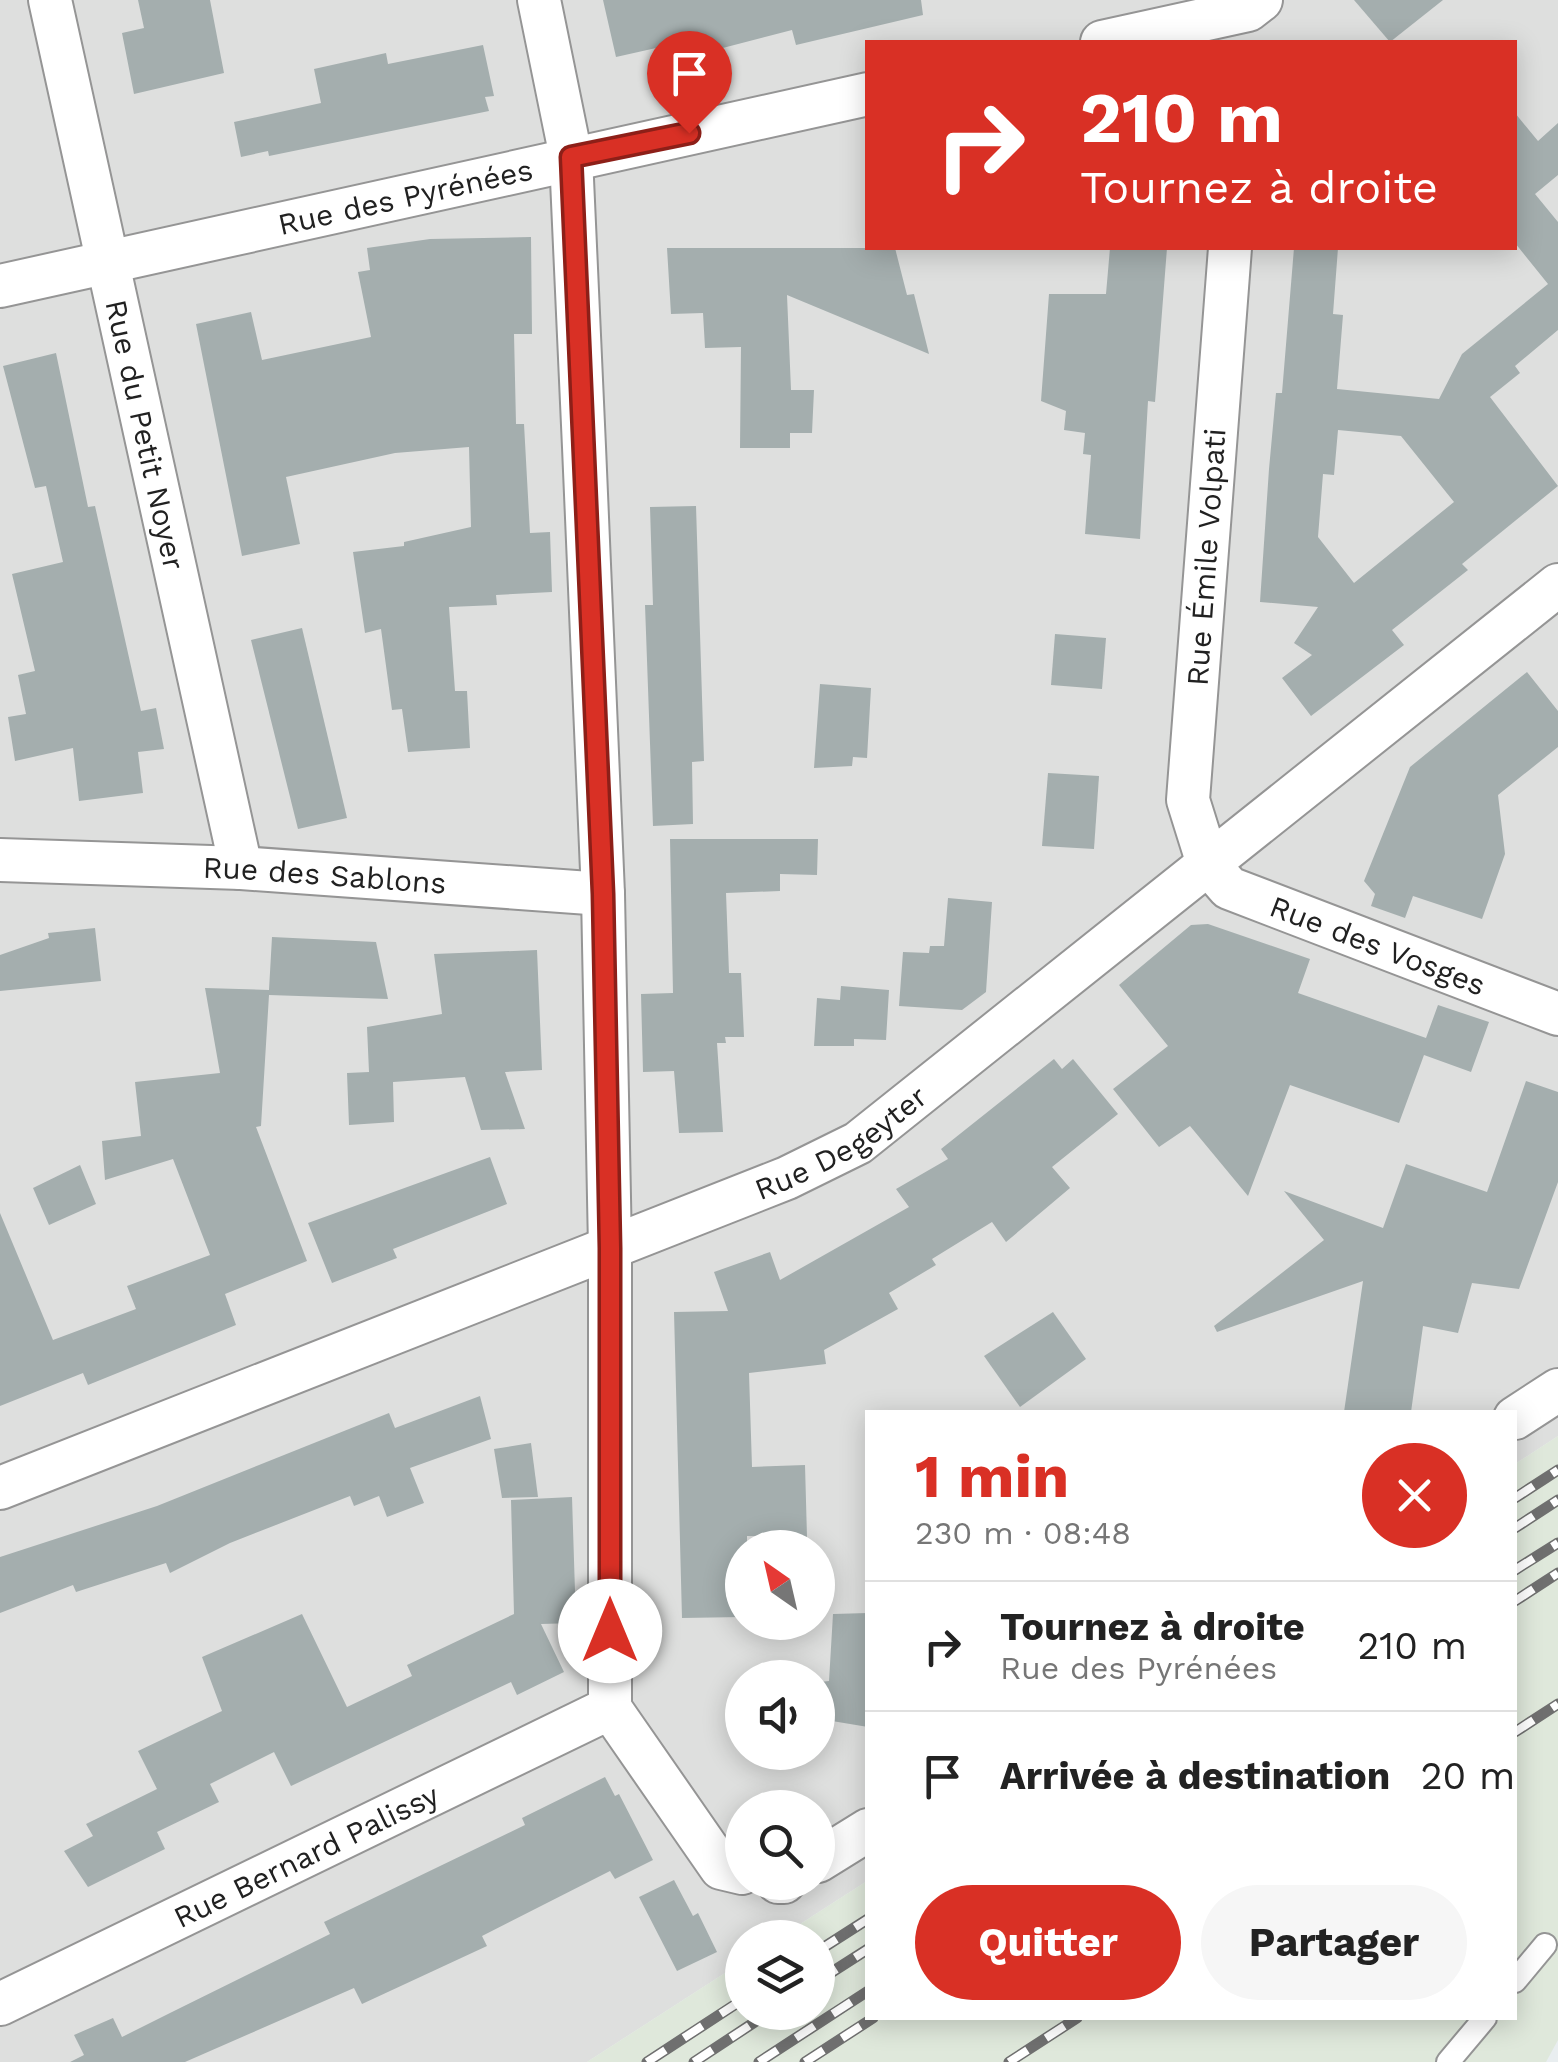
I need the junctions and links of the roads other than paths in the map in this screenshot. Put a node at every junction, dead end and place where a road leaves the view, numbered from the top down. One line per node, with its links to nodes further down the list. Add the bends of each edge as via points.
1 (50, 0): 8 (street, Rue du Petit Noyer)
2 (540, 0): 6 (street)
3 (1250, 13): 4 (street)
4 (1112, 40)
5 (865, 95): 6 (street, Rue des Pyrénées)
6 (571, 157): 8 (street, Rue des Pyrénées); 14 (street)
7 (1230, 250): 12 (street, Rue Émile Volpati, via 1188,800)
8 (110, 263): 9 (street, Rue des Pyrénées); 13 (street, Rue du Petit Noyer)
9 (0, 286)
10 (1558, 585): 12 (street, Rue Degeyter)
11 (0, 860): 13 (street, Rue des Sablons)
12 (1208, 864): 15 (street, Rue des Vosges, via 1229,888); 16 (street, Rue Degeyter, via 858,1143)
13 (241, 868): 14 (street, Rue des Sablons)
14 (603, 894): 16 (street)
15 (1558, 1014)
16 (610, 1248): 19 (street, Rue Degeyter); 20 (street)
17 (1558, 1390): 18 (street)
18 (1517, 1417)
19 (0, 1488)
20 (610, 1708): 23 (street); 26 (street, Rue Bernard Palissy)
21 (865, 1832): 22 (street)
22 (835, 1851)
23 (725, 1869)
24 (1545, 1945): 25 (lane)
25 (1517, 1979)
26 (0, 2004)
27 (1483, 2020): 28 (lane)
28 (1448, 2062)

